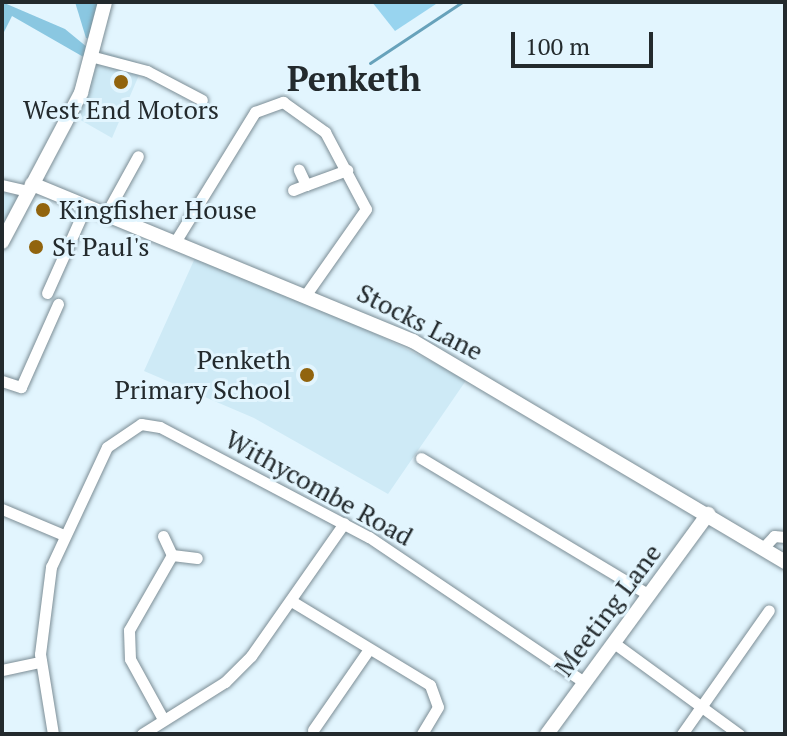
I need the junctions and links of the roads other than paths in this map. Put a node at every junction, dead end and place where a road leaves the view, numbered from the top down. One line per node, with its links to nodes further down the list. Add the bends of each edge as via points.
1 (105, 2): 2 (street)
2 (94, 57): 3 (street, via 147,71); 9 (street)
3 (202, 100)
4 (139, 157): 12 (street)
5 (299, 170): 8 (street)
6 (347, 170): 8 (street); 14 (street, via 320,125 283,102 266,103); 16 (street, via 366,215)
7 (2, 185): 9 (street)
8 (306, 185): 10 (street)
9 (30, 188): 11 (street, Stocks Lane); 13 (street)
10 (293, 190)
11 (86, 206): 12 (street, Stocks Lane); 15 (street)
12 (106, 214): 14 (street, Stocks Lane)
13 (2, 242)
14 (175, 242): 16 (street, Stocks Lane)
15 (47, 293)
16 (307, 293): 21 (street, Stocks Lane, via 438,354)
17 (58, 304): 18 (street, via 21,387)
18 (2, 381)
19 (421, 458): 30 (street)
20 (2, 509): 23 (street)
21 (708, 514): 26 (street, Stocks Lane); 30 (street, Meeting Lane)
22 (344, 523): 23 (street, Withycombe Road, via 160,427 141,424 107,447); 31 (street); 37 (street, Withycombe Road)
23 (64, 535): 35 (street, via 42,602)
24 (163, 536): 27 (street)
25 (785, 537): 26 (street, via 774,536)
26 (763, 548): 29 (street, Stocks Lane)
27 (172, 555): 28 (street); 39 (street, via 129,630 130,659)
28 (197, 558)
29 (785, 562)
30 (649, 595): 33 (street, Meeting Lane)
31 (293, 602): 34 (street); 39 (street, via 225,682)
32 (769, 610): 38 (street)
33 (614, 643): 37 (street, Meeting Lane); 38 (street)
34 (369, 649): 40 (street); 43 (street, via 438,695)
35 (41, 662): 36 (street); 41 (street)
36 (2, 670)
37 (584, 682): 44 (street, Meeting Lane)
38 (701, 705): 45 (street); 46 (street)
39 (163, 719): 42 (street)
40 (313, 730)
41 (53, 734)
42 (142, 734)
43 (422, 734)
44 (547, 734)
45 (682, 734)
46 (739, 734)

